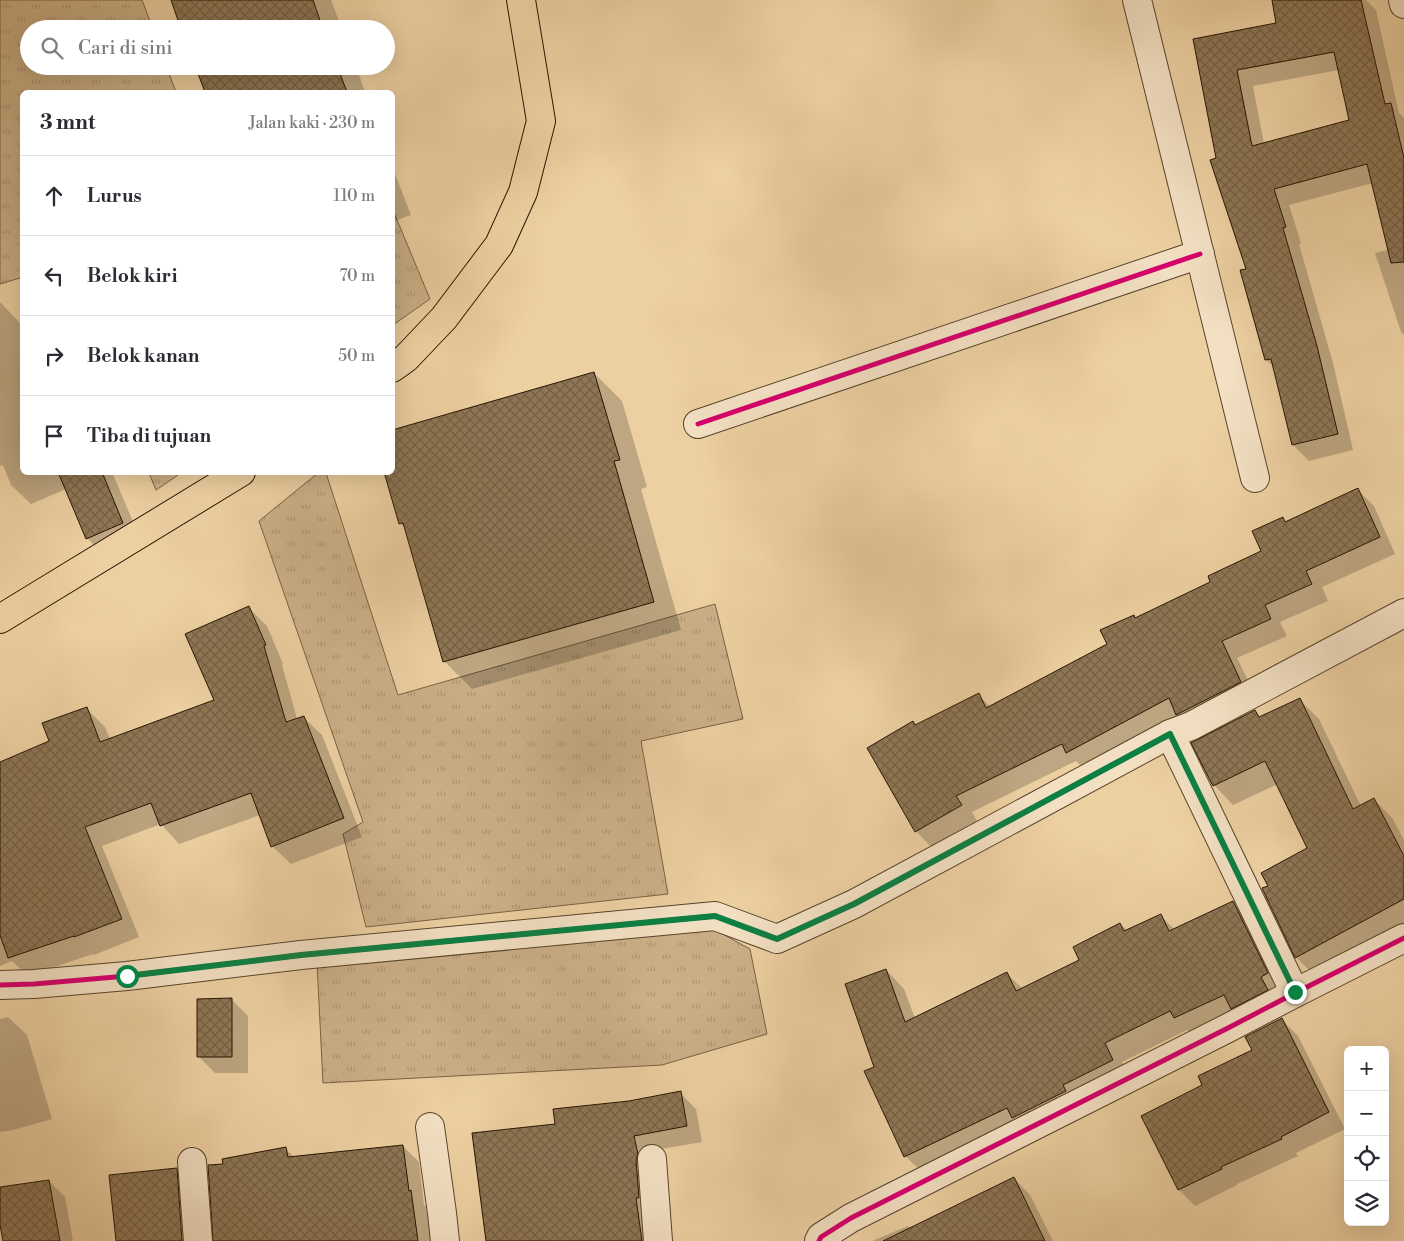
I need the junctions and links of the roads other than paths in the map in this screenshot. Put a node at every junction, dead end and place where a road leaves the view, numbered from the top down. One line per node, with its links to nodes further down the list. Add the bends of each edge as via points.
1 (521, 0): 6 (main road, via 541,121 523,192 494,252 444,318)
2 (1138, 0): 5 (street)
3 (1403, 0): 4 (street)
4 (1404, 4)
5 (1200, 254): 7 (street); 9 (street)
6 (395, 366)
7 (698, 424)
8 (236, 475): 11 (main road)
9 (1255, 478)
10 (1404, 613): 12 (street, via 1191,726)
11 (0, 619)
12 (1170, 734): 14 (street, via 854,904 777,939 715,916 301,955 127,976); 15 (street)
13 (1404, 938): 15 (street)
14 (0, 985)
15 (1295, 992): 22 (street, via 851,1218)
16 (430, 1127): 20 (street)
17 (652, 1159): 21 (street)
18 (192, 1162): 19 (street)
19 (198, 1241)
20 (445, 1241)
21 (658, 1241)
22 (819, 1241)

